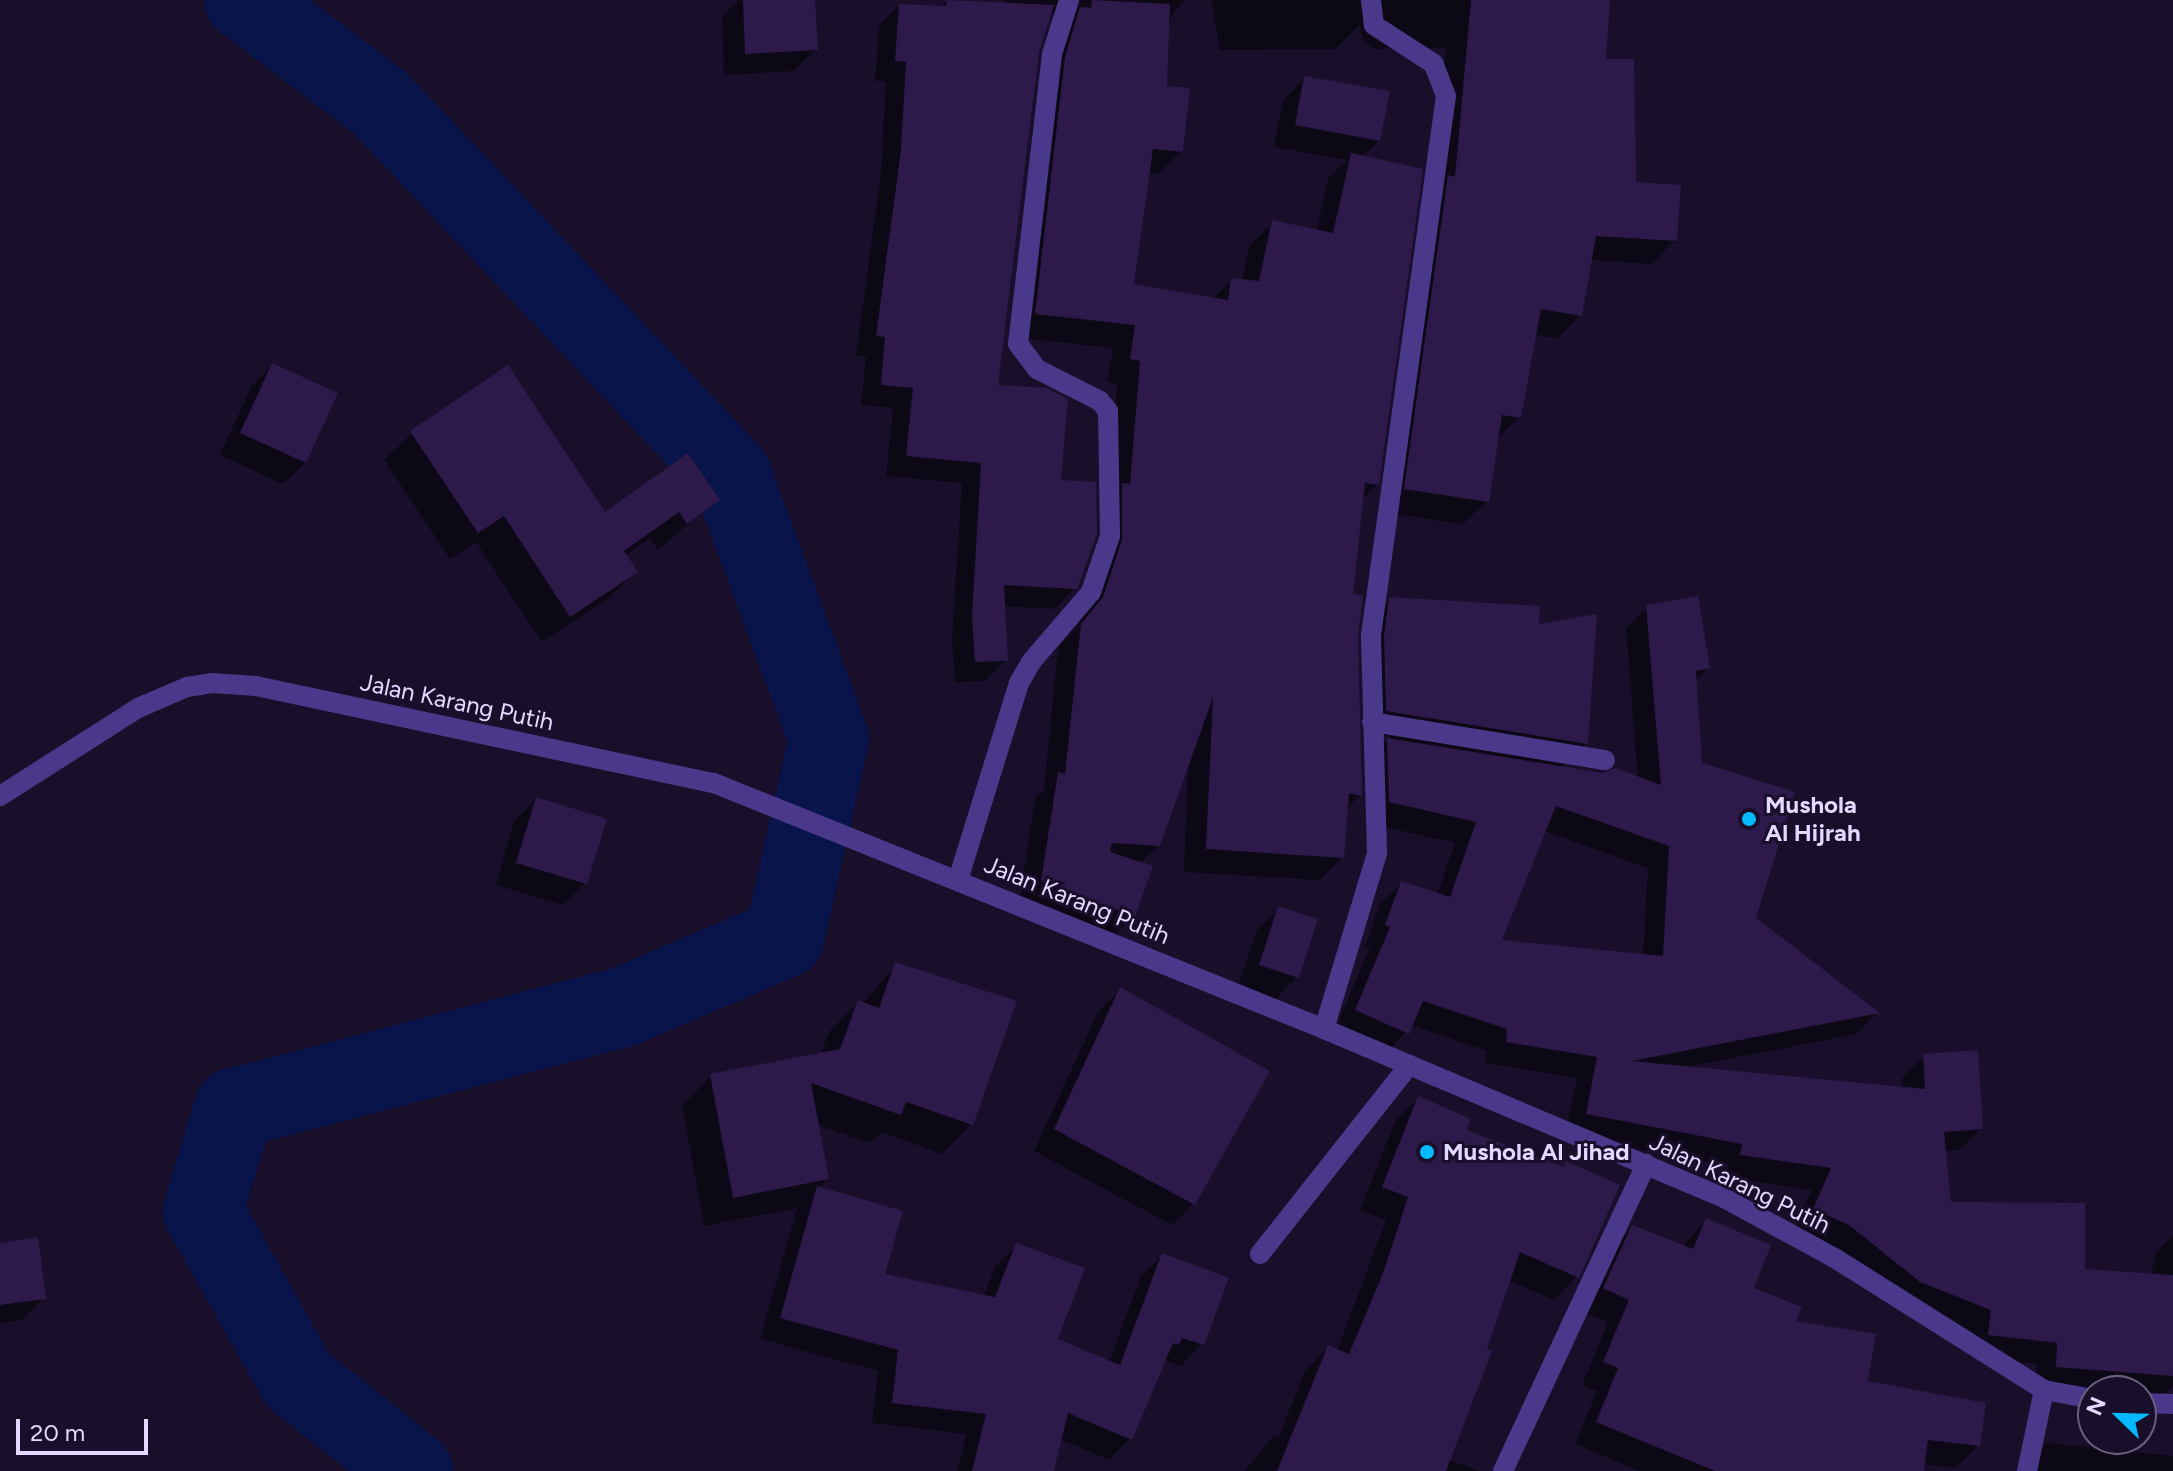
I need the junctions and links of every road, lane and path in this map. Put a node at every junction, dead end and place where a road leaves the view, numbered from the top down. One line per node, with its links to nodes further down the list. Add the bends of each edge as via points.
1 (1069, 0): 6 (street, via 1052,54 1018,344 1037,369 1100,401 1108,411 1110,536 1091,592 1019,683)
2 (1371, 0): 3 (street, via 1374,25 1434,64 1446,96 1371,635)
3 (1372, 722): 4 (street); 7 (street, via 1377,853)
4 (1605, 760)
5 (0, 796): 6 (street, Jalan Karang Putih, via 138,708 187,687 256,686 714,783)
6 (958, 880): 7 (street, Jalan Karang Putih)
7 (1324, 1029): 8 (street, Jalan Karang Putih)
8 (1409, 1065): 9 (street, Jalan Karang Putih); 10 (street)
9 (1646, 1164): 11 (street, Jalan Karang Putih, via 1726,1199 1833,1257); 13 (street)
10 (1260, 1254)
11 (2044, 1390): 12 (street, Jalan Karang Putih); 14 (street)
12 (2077, 1396)
13 (1503, 1471)
14 (2027, 1471)

